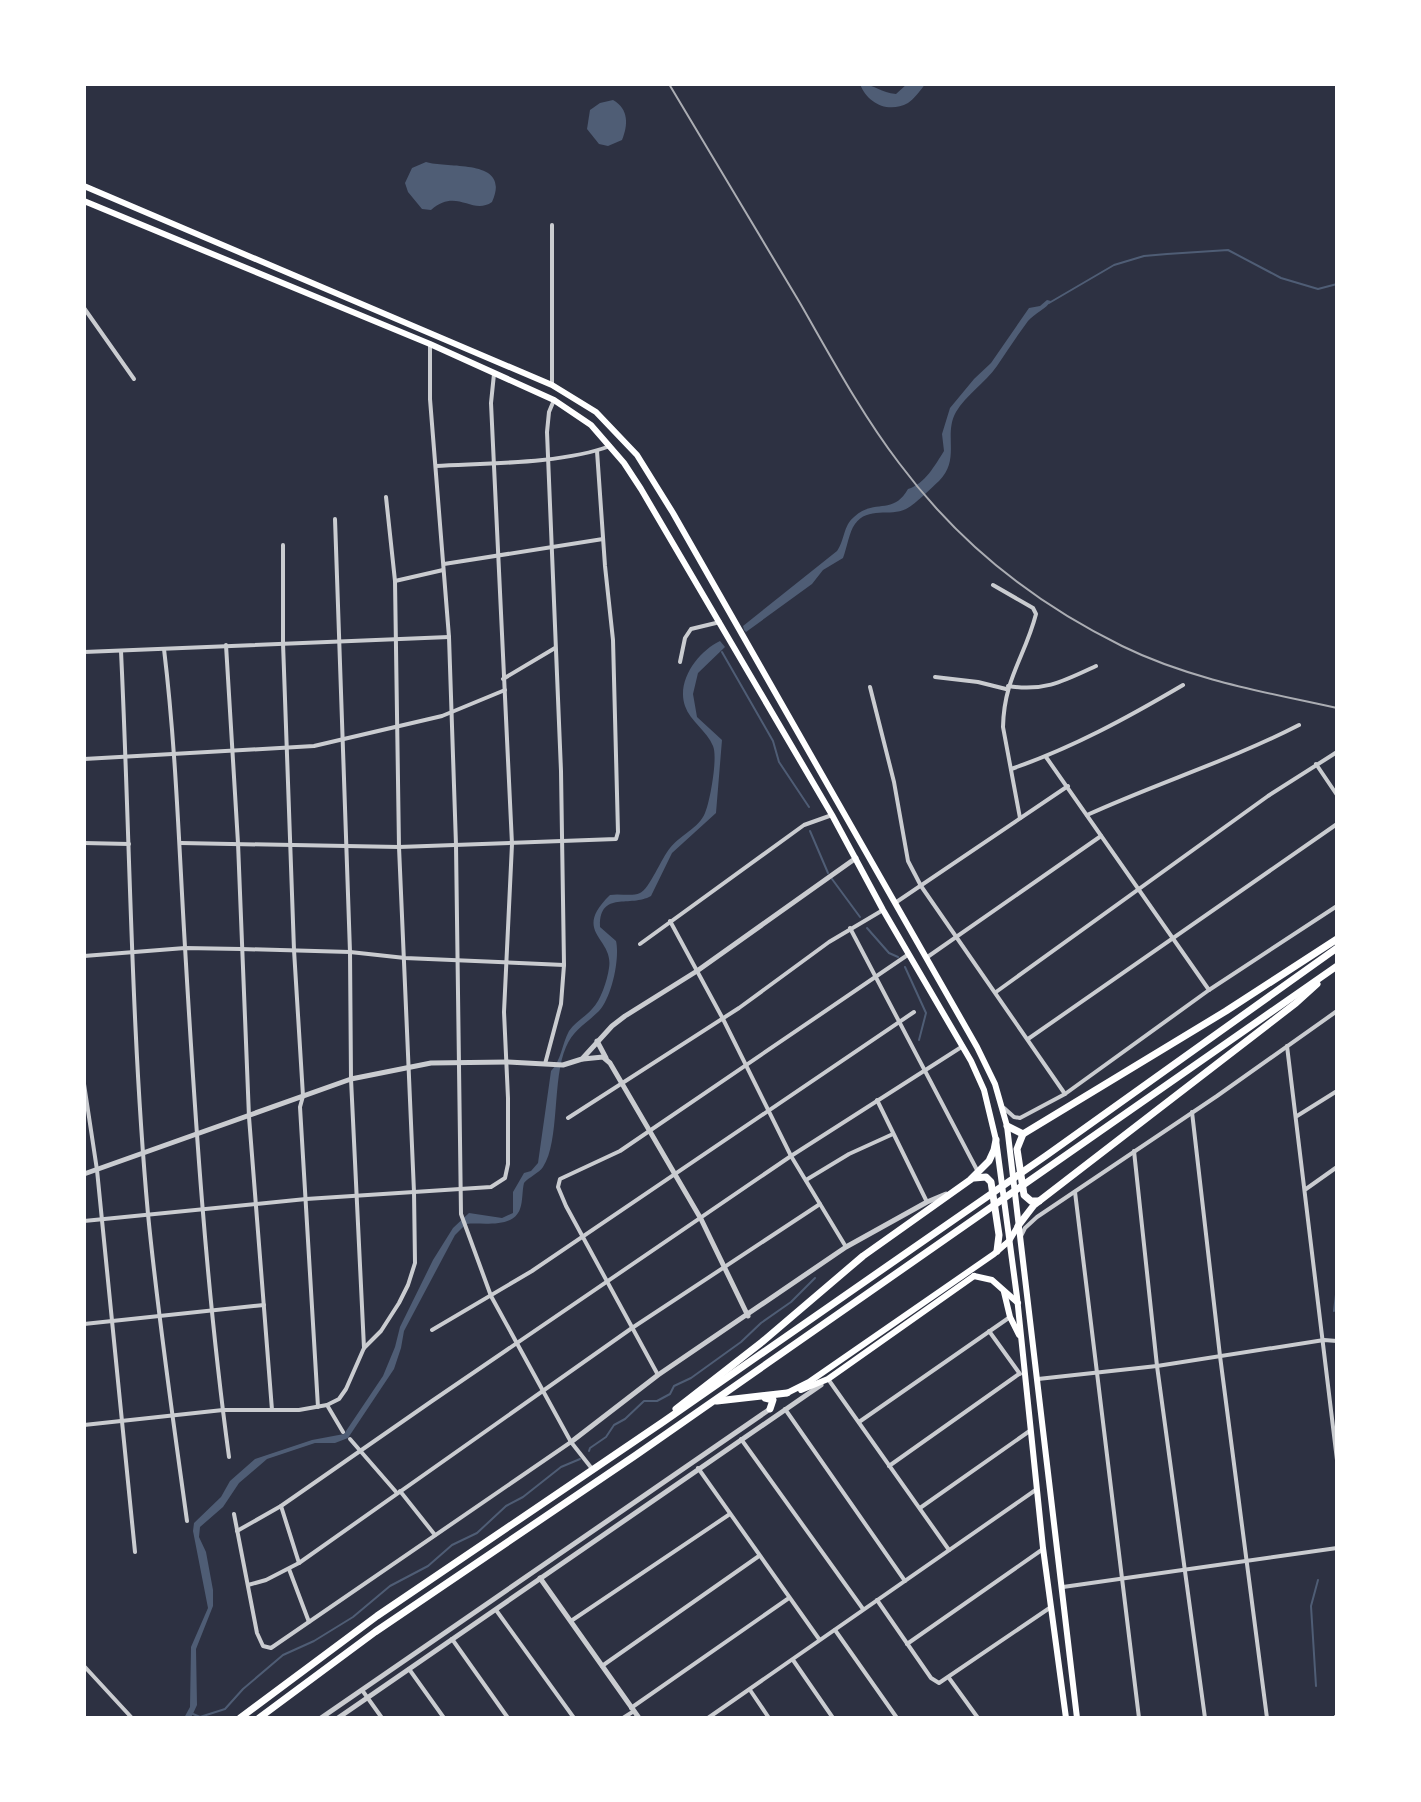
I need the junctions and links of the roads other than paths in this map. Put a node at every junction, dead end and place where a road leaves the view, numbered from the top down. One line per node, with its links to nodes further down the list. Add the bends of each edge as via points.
1 (84, 186): 4 (main road)
2 (84, 201): 7 (main road)
3 (552, 225): 12 (street)
4 (355, 300): 6 (main road); 7 (main road)
5 (84, 308): 11 (street)
6 (373, 309): 8 (main road); 12 (main road)
7 (350, 313): 8 (main road)
8 (368, 320): 9 (main road)
9 (430, 344): 10 (main road); 18 (street)
10 (494, 372): 13 (main road); 17 (street)
11 (134, 379)
12 (552, 385): 60 (main road, via 596,412 637,455)
13 (554, 400): 14 (main road, via 591,425); 16 (street, via 547,420)
14 (610, 446): 15 (street); 28 (main road)
15 (597, 451): 16 (street); 21 (street)
16 (547, 458): 17 (street); 23 (street)
17 (494, 462): 18 (street); 24 (street)
18 (436, 466): 25 (street)
19 (386, 497): 26 (street)
20 (335, 519): 31 (street)
21 (603, 539): 23 (street); 70 (street, via 613,640 618,832 610,840)
22 (283, 545): 32 (street)
23 (552, 548): 24 (street); 34 (street)
24 (500, 555): 25 (street); 41 (street)
25 (444, 567): 26 (street); 29 (street)
26 (395, 581): 30 (street)
27 (993, 585): 44 (street, via 1036,611)
28 (720, 622): 38 (street, via 691,629); 62 (main road)
29 (449, 637): 30 (street); 46 (street)
30 (396, 638): 31 (street); 48 (street)
31 (340, 642): 32 (street); 49 (street)
32 (283, 643): 33 (street); 50 (street)
33 (226, 645): 35 (street); 51 (street)
34 (555, 648): 41 (street); 70 (street)
35 (164, 649): 36 (street); 53 (street)
36 (121, 651): 37 (street); 54 (street)
37 (84, 652)
38 (680, 662)
39 (1096, 666): 44 (street, via 1039,689)
40 (935, 677): 44 (street)
41 (503, 679): 45 (street)
42 (1183, 685): 55 (street, via 1124,721)
43 (870, 687): 81 (street, via 908,861)
44 (1007, 687): 58 (street, via 1003,727)
45 (505, 690): 46 (street); 75 (street)
46 (451, 712): 48 (street); 78 (street)
47 (1299, 725): 64 (street)
48 (397, 727): 49 (street); 79 (street)
49 (341, 741): 50 (street); 77 (street)
50 (287, 746): 51 (street); 76 (street)
51 (232, 750): 53 (street); 73 (street)
52 (1337, 752): 57 (street)
53 (174, 753): 54 (street); 72 (street)
54 (126, 755): 56 (street); 74 (street)
55 (1046, 757): 58 (street); 59 (street)
56 (84, 759)
57 (1316, 764): 61 (street); 82 (street)
58 (1011, 769): 65 (street)
59 (1068, 786): 64 (street); 65 (street)
60 (834, 793): 62 (main road); 66 (main road)
61 (1337, 795)
62 (823, 799): 63 (main road)
63 (832, 815): 68 (main road); 86 (street, via 804,825)
64 (1087, 815): 69 (street)
65 (1020, 818): 81 (street)
66 (851, 823): 68 (main road); 83 (main road)
67 (1337, 824): 89 (street)
68 (840, 829): 80 (main road)
69 (1101, 836): 82 (street); 88 (street)
70 (562, 841): 75 (street); 104 (street)
71 (84, 843): 74 (street)
72 (181, 843): 73 (street); 92 (street)
73 (238, 843): 76 (street); 94 (street)
74 (129, 844): 96 (street)
75 (512, 844): 78 (street); 103 (street)
76 (291, 845): 77 (street); 95 (street)
77 (345, 845): 79 (street); 97 (street)
78 (456, 845): 79 (street); 102 (street)
79 (399, 847): 100 (street)
80 (856, 858): 85 (main road); 106 (street)
81 (921, 886): 83 (street); 88 (street)
82 (1138, 889): 89 (street); 109 (street)
83 (895, 903): 101 (main road)
84 (1337, 906): 108 (street)
85 (883, 910): 87 (street); 98 (main road)
86 (670, 921): 91 (street); 106 (street)
87 (850, 928): 107 (street); 112 (street)
88 (957, 937): 101 (street); 109 (street)
89 (1173, 939): 108 (street); 114 (street)
90 (1337, 939): 143 (highway)
91 (640, 944)
92 (185, 948): 94 (street); 96 (street); 144 (street)
93 (1337, 948): 221 (highway)
94 (241, 949): 95 (street); 138 (street)
95 (294, 950): 97 (street); 131 (street)
96 (131, 951): 99 (street); 147 (street)
97 (350, 952): 100 (street); 126 (street)
98 (909, 954): 107 (street); 116 (main road)
99 (84, 956)
100 (405, 958): 102 (street); 124 (street)
101 (926, 958): 134 (main road, via 988,1068)
102 (457, 960): 103 (street); 120 (street)
103 (508, 962): 104 (street); 121 (street)
104 (564, 965): 122 (street)
105 (1335, 967): 163 (highway, via 1296,1003); 211 (highway)
106 (697, 971): 112 (street); 115 (street, via 625,1016)
107 (877, 976): 113 (street); 123 (street)
108 (1209, 990): 130 (street)
109 (996, 992): 114 (street)
110 (1337, 1011): 117 (street)
111 (914, 1012): 113 (street)
112 (723, 1019): 123 (street); 127 (street)
113 (900, 1021): 125 (street); 135 (street)
114 (1028, 1039): 130 (street)
115 (597, 1041): 118 (street); 119 (street)
116 (963, 1046): 125 (street); 145 (main road, via 984,1090)
117 (1287, 1046): 136 (street); 137 (street)
118 (582, 1059): 119 (street); 122 (street)
119 (607, 1059): 127 (street)
120 (460, 1062): 121 (street); 124 (street); 156 (street)
121 (508, 1062): 122 (street); 156 (street, via 507,1171 491,1187)
122 (548, 1064)
123 (745, 1064): 135 (street); 141 (street)
124 (408, 1067): 126 (street); 158 (street)
125 (924, 1071): 132 (street); 152 (street)
126 (351, 1079): 131 (street); 161 (street)
127 (623, 1083): 139 (street); 141 (street)
128 (84, 1084): 133 (street)
129 (1337, 1091): 137 (street)
130 (1065, 1094): 134 (street, via 1020,1118)
131 (303, 1096): 138 (street); 162 (street)
132 (877, 1100): 142 (street); 148 (street)
133 (85, 1105): 150 (street)
134 (1002, 1106): 140 (main road)
135 (770, 1112): 148 (street); 151 (street)
136 (1192, 1112): 146 (street); 200 (street)
137 (1297, 1116): 157 (street)
138 (249, 1117): 144 (street); 165 (street)
139 (568, 1118)
140 (1007, 1126): 143 (highway); 172 (main road)
141 (650, 1130): 151 (street); 173 (street, via 620,1151 560,1179 560,1193)
142 (893, 1134): 154 (street); 164 (street)
143 (1023, 1134): 163 (highway, via 1017,1149 1024,1195)
144 (199, 1135): 147 (street); 167 (street)
145 (996, 1140): 152 (highway, via 992,1156); 174 (main road)
146 (1134, 1151): 160 (street); 201 (street)
147 (145, 1153): 150 (street); 168 (street)
148 (791, 1156): 154 (street); 170 (street)
149 (1337, 1167): 157 (street)
150 (97, 1170): 153 (street); 169 (street)
151 (675, 1173): 170 (street); 173 (street)
152 (977, 1173): 155 (highway)
153 (84, 1174)
154 (806, 1180): 166 (street)
155 (970, 1180): 159 (highway); 177 (highway, via 983,1177 991,1182)
156 (460, 1189): 158 (street); 182 (street, via 465,1228)
157 (1306, 1189): 195 (street)
158 (414, 1192): 161 (street); 199 (street, via 415,1263 408,1285 381,1331)
159 (953, 1192): 164 (street); 221 (highway, via 863,1256)
160 (1075, 1192): 175 (street, via 1030,1222); 202 (street)
161 (359, 1197): 162 (street); 199 (street)
162 (306, 1199): 165 (street); 213 (street)
163 (1039, 1201): 172 (highway)
164 (927, 1202): 176 (street)
165 (256, 1204): 167 (street); 184 (street)
166 (820, 1204): 176 (street); 178 (street)
167 (203, 1209): 168 (street); 186 (street)
168 (148, 1214): 169 (street); 187 (street)
169 (101, 1219): 171 (street); 190 (street)
170 (701, 1219): 178 (street); 180 (street)
171 (84, 1221)
172 (1018, 1226): 174 (main road); 175 (main road)
173 (582, 1236): 180 (street); 182 (street)
174 (1009, 1241): 177 (main road); 183 (main road)
175 (1020, 1243): 206 (main road)
176 (846, 1247): 188 (street)
177 (997, 1251): 179 (main road)
178 (724, 1267): 188 (street); 192 (street)
179 (972, 1274): 181 (main road, via 992,1280); 207 (main road); 209 (main road)
180 (609, 1283): 192 (street); 198 (street)
181 (1004, 1292): 183 (main road); 185 (main road)
182 (491, 1296): 193 (street); 198 (street)
183 (1018, 1303): 185 (main road); 197 (main road)
184 (264, 1305): 186 (street); 217 (street)
185 (1008, 1307): 189 (main road)
186 (211, 1310): 187 (street); 216 (street)
187 (160, 1315): 190 (street); 218 (street)
188 (748, 1316): 204 (street)
189 (1010, 1317): 194 (street); 197 (main road)
190 (111, 1321): 191 (street); 220 (street)
191 (84, 1324)
192 (632, 1328): 204 (street); 208 (street)
193 (432, 1330)
194 (989, 1331): 203 (street); 222 (street)
195 (1324, 1340): 196 (street); 200 (street); 219 (street)
196 (1337, 1341)
197 (1022, 1342): 205 (main road)
198 (517, 1344): 208 (street); 229 (street)
199 (364, 1348): 212 (street, via 343,1394)
200 (1220, 1356): 201 (street); 251 (street)
201 (1157, 1366): 202 (street); 254 (street)
202 (1096, 1372): 206 (street); 257 (street)
203 (1019, 1374): 205 (street); 232 (street)
204 (658, 1375): 228 (street)
205 (1026, 1377): 224 (main road)
206 (1037, 1379): 260 (main road)
207 (827, 1380): 209 (main road); 215 (street); 222 (street)
208 (542, 1392): 228 (street); 238 (street)
209 (787, 1393): 210 (highway)
210 (739, 1398): 211 (highway); 214 (highway, via 772,1398)
211 (713, 1401): 285 (highway, via 375,1632)
212 (327, 1405): 213 (street); 225 (street)
213 (318, 1407): 217 (street)
214 (770, 1409): 235 (street)
215 (785, 1409): 227 (street); 258 (street)
216 (223, 1410): 217 (street); 218 (street); 230 (street)
217 (272, 1410)
218 (173, 1415): 220 (street); 243 (street)
219 (1334, 1418): 231 (street)
220 (122, 1421): 223 (street); 249 (street)
221 (663, 1422): 234 (highway)
222 (859, 1422): 232 (street)
223 (84, 1425)
224 (1031, 1430): 237 (main road); 240 (street)
225 (343, 1432)
226 (350, 1439): 229 (street)
227 (741, 1439): 233 (street); 265 (street)
228 (571, 1442): 234 (street); 245 (street)
229 (360, 1451): 238 (street); 239 (street)
230 (229, 1457)
231 (1337, 1460)
232 (889, 1466): 240 (street)
233 (698, 1468): 236 (street); 242 (street)
234 (593, 1470): 284 (highway, via 377,1616)
235 (680, 1470): 236 (street); 255 (street)
236 (685, 1477): 256 (street)
237 (1037, 1489): 246 (main road); 248 (street)
238 (398, 1492): 245 (street); 252 (street)
239 (281, 1506): 244 (street); 252 (street)
240 (920, 1508): 248 (street)
241 (234, 1514): 244 (street)
242 (730, 1514): 250 (street); 266 (street)
243 (187, 1521)
244 (237, 1531): 259 (street)
245 (435, 1535): 267 (street)
246 (1043, 1548): 263 (main road); 271 (street)
247 (1337, 1548): 251 (street)
248 (949, 1550): 258 (street)
249 (135, 1552)
250 (759, 1556): 261 (street); 276 (street)
251 (1247, 1561): 254 (street); 303 (street)
252 (299, 1563): 253 (street)
253 (289, 1569): 259 (street); 267 (street)
254 (1184, 1570): 257 (street); 302 (street)
255 (536, 1572): 256 (street); 272 (street)
256 (541, 1579): 264 (street); 266 (street)
257 (1121, 1579): 260 (street); 301 (street)
258 (905, 1582): 262 (street)
259 (248, 1585): 267 (street, via 257,1633 267,1649)
260 (1060, 1587): 300 (main road)
261 (789, 1598): 270 (street); 282 (street)
262 (877, 1600): 265 (street); 271 (street)
263 (1051, 1607): 278 (street); 299 (main road)
264 (496, 1610): 269 (street); 291 (street)
265 (863, 1610): 268 (street)
266 (571, 1621): 276 (street)
267 (309, 1622)
268 (835, 1630): 270 (street); 297 (street)
269 (452, 1639): 273 (street); 290 (street)
270 (819, 1640): 274 (street)
271 (907, 1644): 278 (street, via 931,1678 939,1683)
272 (428, 1645): 273 (street); 279 (street)
273 (433, 1652): 277 (street)
274 (793, 1660): 280 (street); 296 (street)
275 (84, 1666): 283 (street)
276 (602, 1666): 282 (street)
277 (409, 1669): 281 (street); 289 (street)
278 (949, 1678): 298 (street)
279 (362, 1690): 281 (street); 286 (street)
280 (750, 1690): 294 (street); 295 (street)
281 (367, 1698): 287 (street); 288 (street)
282 (632, 1709): 292 (street); 293 (street)
283 (132, 1718)
284 (240, 1718)
285 (259, 1718)
286 (321, 1718)
287 (338, 1718)
288 (382, 1718)
289 (444, 1718)
290 (508, 1718)
291 (574, 1718)
292 (623, 1718)
293 (639, 1718)
294 (708, 1718)
295 (769, 1718)
296 (833, 1718)
297 (897, 1718)
298 (978, 1718)
299 (1066, 1718)
300 (1077, 1718)
301 (1139, 1718)
302 (1205, 1718)
303 (1267, 1718)

